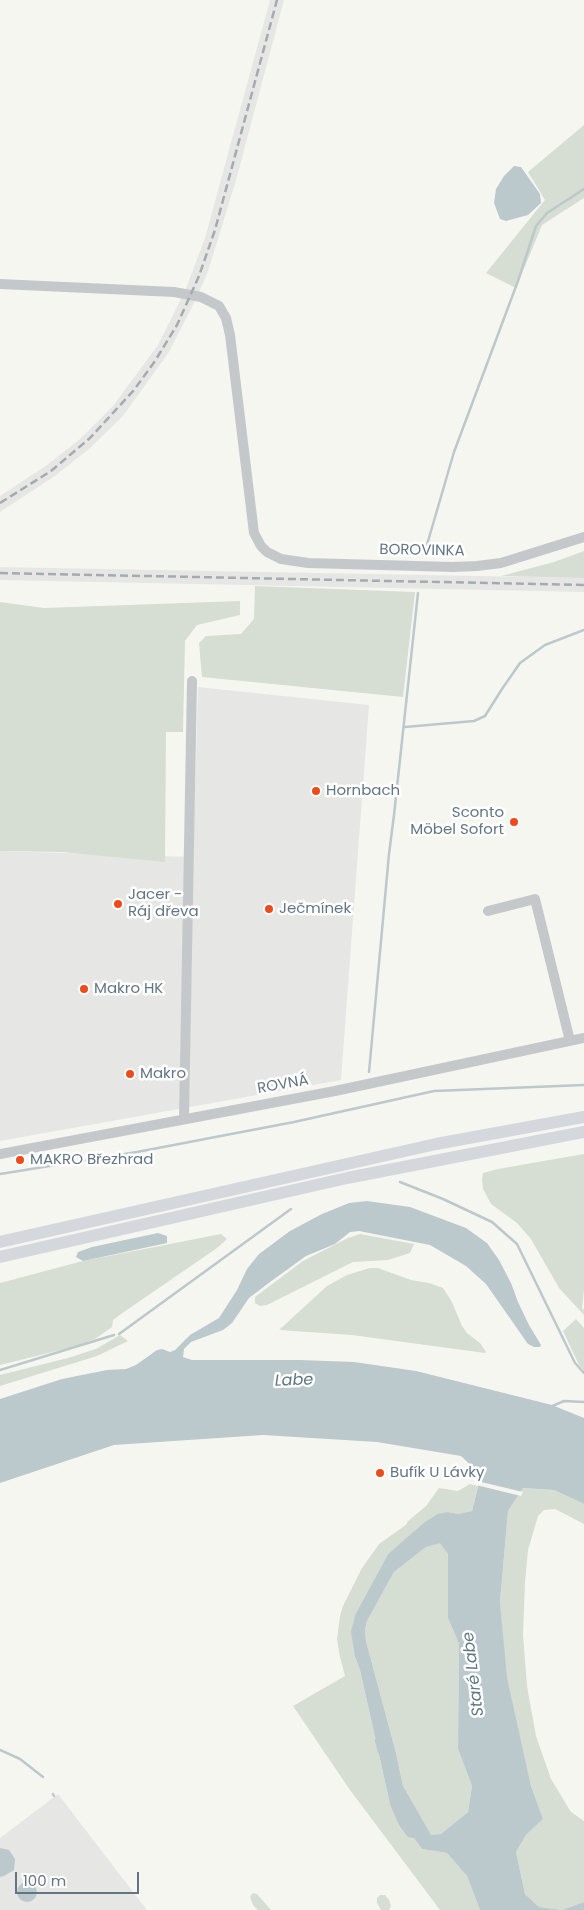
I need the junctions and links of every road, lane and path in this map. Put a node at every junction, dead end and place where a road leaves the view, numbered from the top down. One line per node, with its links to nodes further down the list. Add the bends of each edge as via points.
1 (0, 284): 2 (street, BOROVINKA, via 174,292 201,297 219,306 228,325 254,533 261,546 272,555 294,562 460,567 501,563)
2 (584, 537)
3 (192, 681): 8 (street)
4 (488, 911): 6 (street, via 535,899)
5 (584, 1038): 6 (street, ROVNÁ)
6 (570, 1041): 8 (street, ROVNÁ, via 335,1091)
7 (584, 1117): 11 (main road, via 436,1144)
8 (184, 1118): 10 (street, ROVNÁ)
9 (584, 1132): 12 (main road, via 347,1178)
10 (0, 1154)
11 (0, 1242)
12 (0, 1257)

